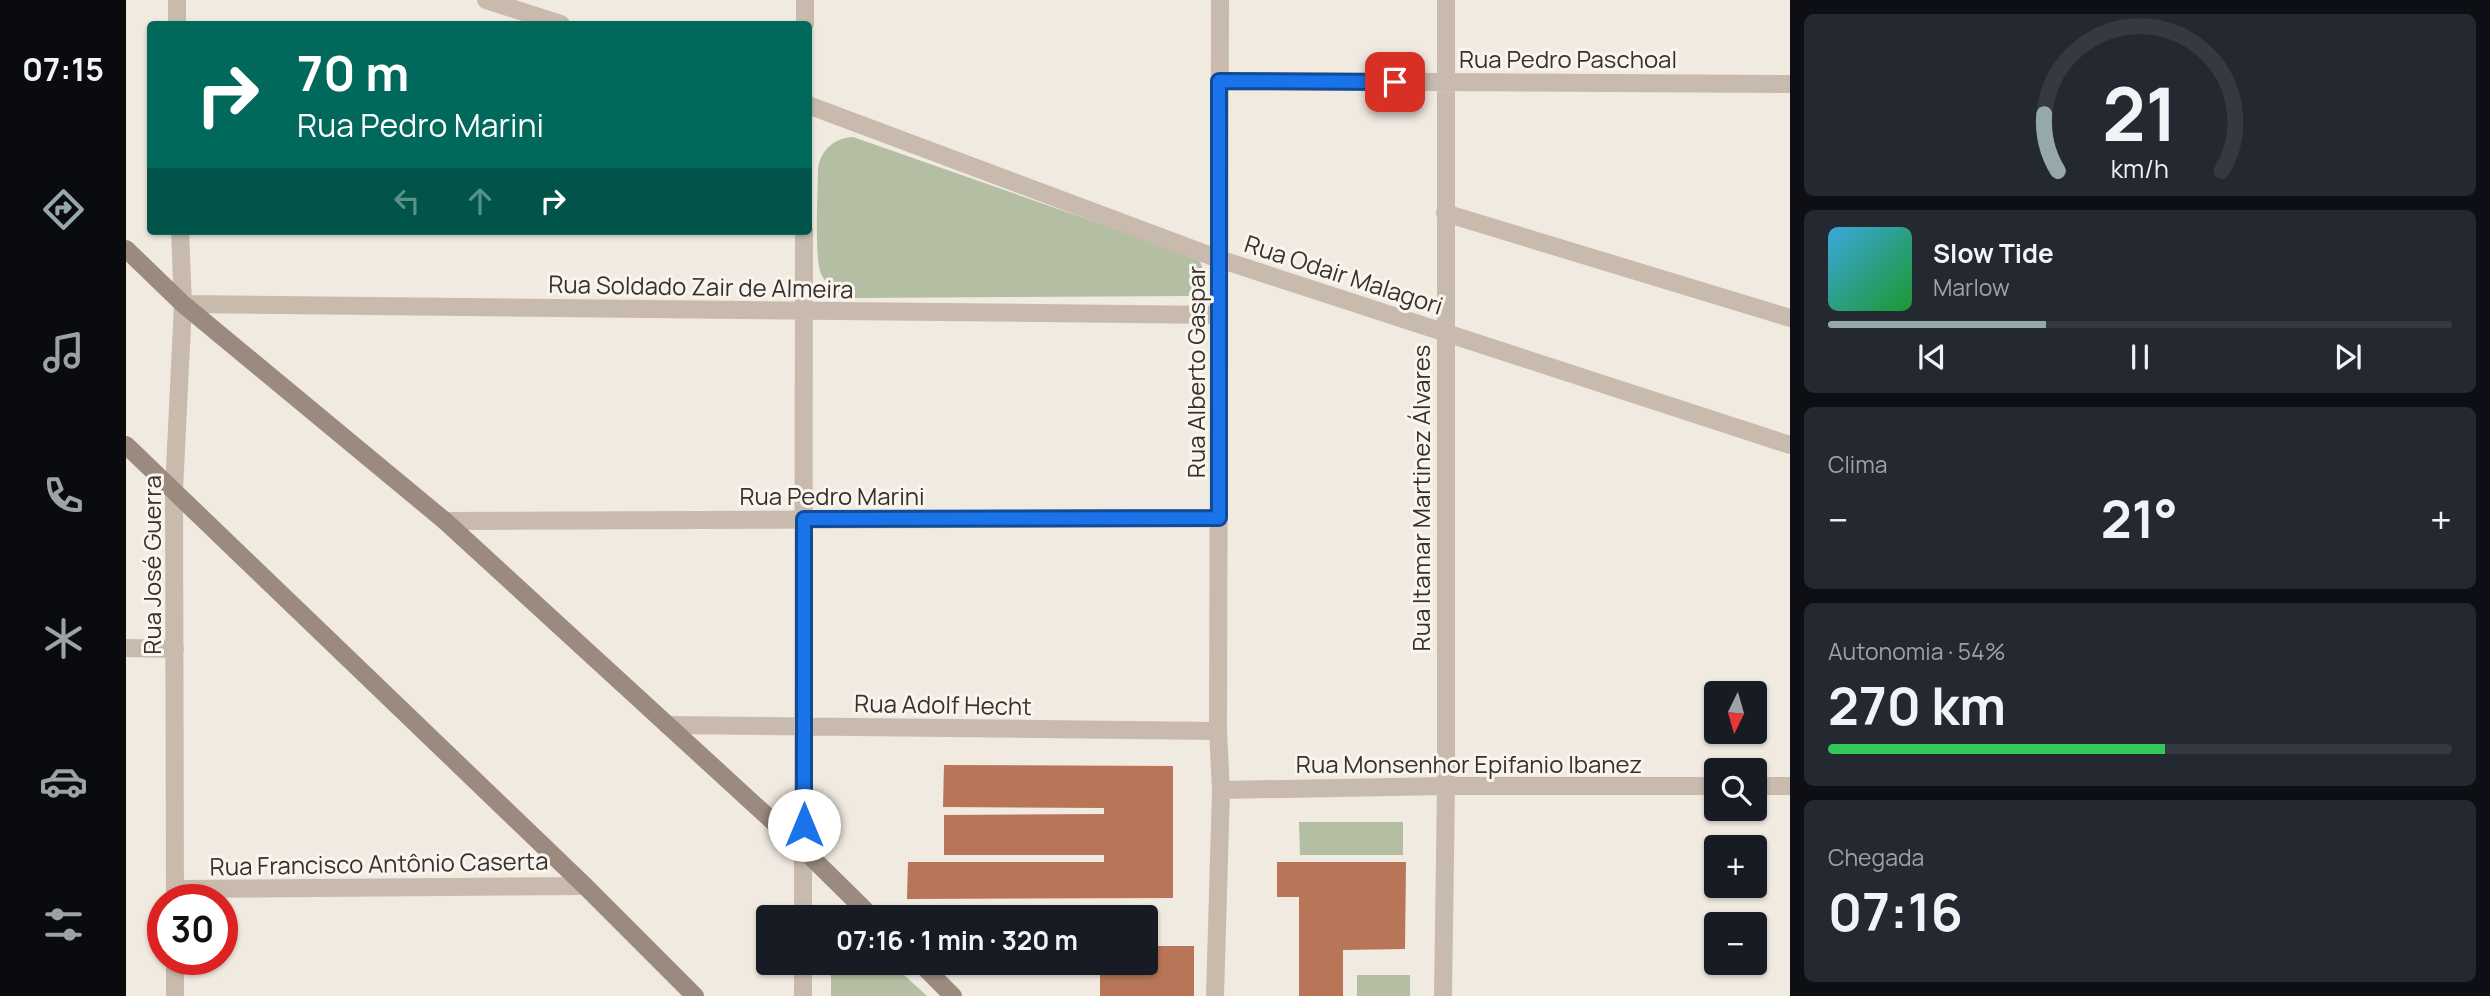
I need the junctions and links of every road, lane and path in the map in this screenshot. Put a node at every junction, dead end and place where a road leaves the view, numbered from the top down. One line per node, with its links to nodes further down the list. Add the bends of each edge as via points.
1 (177, 0): 6 (street)
2 (486, 0): 7 (street)
3 (805, 0): 8 (street)
4 (1220, 0): 9 (street, Rua Alberto Gaspar)
5 (1446, 0): 10 (street, Rua Itamar Martinez Álvares)
6 (177, 21)
7 (552, 21)
8 (805, 21)
9 (1219, 81): 10 (street, Rua Pedro Paschoal); 17 (street, Rua Alberto Gaspar)
10 (1446, 82): 11 (street, Rua Pedro Paschoal); 13 (street, Rua Itamar Martinez Álvares)
11 (1790, 83)
12 (812, 106): 17 (street, Rua Odair Malagori)
13 (1445, 213): 21 (street); 22 (street, Rua Itamar Martinez Álvares)
14 (180, 235): 18 (street, Rua José Guerra)
15 (804, 235): 19 (street)
16 (126, 249): 18 (street)
17 (1219, 259): 20 (street, Rua Alberto Gaspar); 22 (street, Rua Odair Malagori)
18 (183, 304): 19 (street, Rua Soldado Zair de Almeira); 25 (street, Rua José Guerra); 28 (street)
19 (804, 312): 20 (street, Rua Soldado Zair de Almeira); 27 (street)
20 (1219, 315): 26 (street, Rua Alberto Gaspar)
21 (1790, 318)
22 (1444, 332): 24 (street, Rua Odair Malagori); 34 (street, Rua Itamar Martinez Álvares)
23 (126, 445): 25 (street)
24 (1790, 445)
25 (174, 490): 30 (street, Rua José Guerra); 41 (street)
26 (1219, 518): 27 (street, Rua Pedro Marini); 33 (street, Rua Alberto Gaspar)
27 (804, 519): 28 (street, Rua Pedro Marini); 32 (street)
28 (445, 521): 31 (street)
29 (126, 648): 30 (street)
30 (175, 649): 40 (street, Rua José Guerra)
31 (667, 725): 32 (street, Rua Adolf Hecht); 39 (street)
32 (804, 727): 33 (street, Rua Adolf Hecht); 39 (street)
33 (1219, 731): 38 (street, Rua Alberto Gaspar)
34 (1446, 786): 35 (street, Rua Monsenhor Epifanio Ibanez); 38 (street, Rua Monsenhor Epifanio Ibanez); 53 (street, Rua Itamar Martinez Álvares)
35 (1704, 786)
36 (1767, 786): 37 (street)
37 (1790, 786)
38 (1221, 790): 52 (street, Rua Alberto Gaspar)
39 (804, 850): 43 (street); 44 (street)
40 (175, 884)
41 (585, 886): 42 (street, Rua Francisco Antônio Caserta); 49 (street)
42 (238, 894)
43 (803, 905)
44 (860, 905)
45 (175, 975): 48 (street)
46 (803, 975): 50 (street)
47 (932, 975): 51 (street)
48 (174, 996)
49 (695, 996)
50 (803, 996)
51 (953, 996)
52 (1215, 996)
53 (1443, 996)

